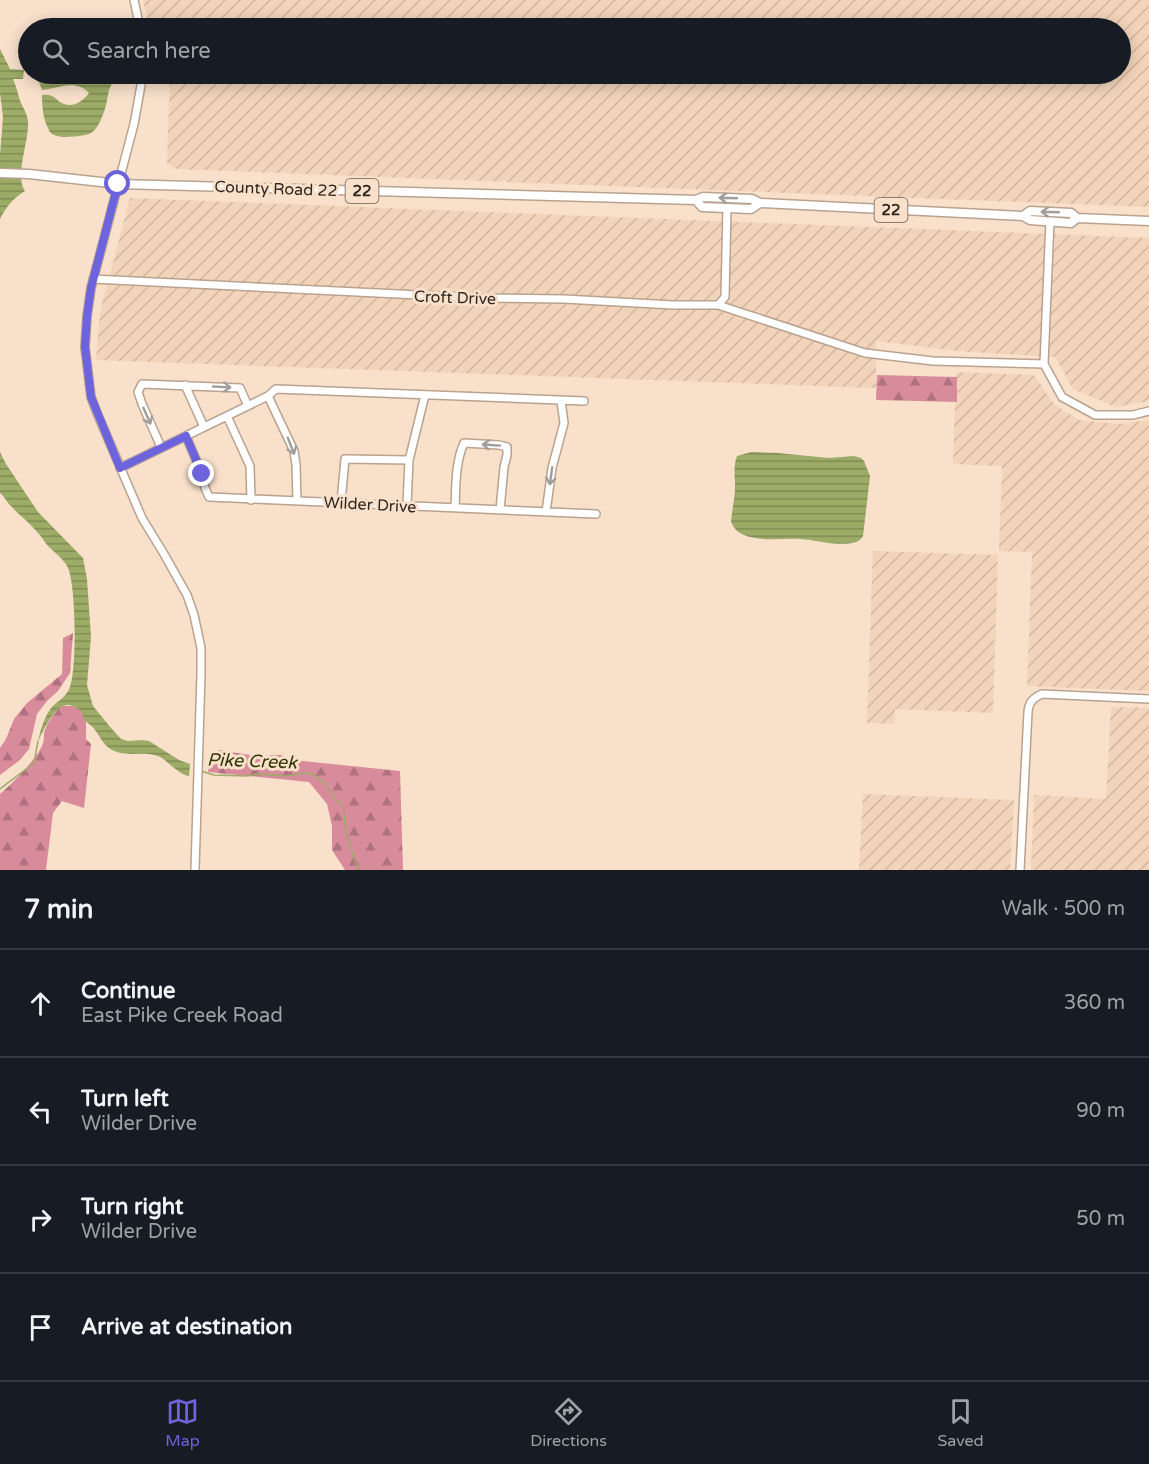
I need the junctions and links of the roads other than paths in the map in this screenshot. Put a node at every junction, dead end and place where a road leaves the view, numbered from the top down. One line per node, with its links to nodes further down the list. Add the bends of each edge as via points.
1 (134, 0): 2 (street)
2 (138, 18)
3 (141, 84): 5 (street)
4 (0, 173): 5 (main road, County Road 22 / 22)
5 (118, 184): 6 (main road, County Road 22 / 22); 13 (street)
6 (696, 200): 7 (main road, County Road 22 / 22, one-way to 6, via 733,198); 8 (main road, County Road 22 / 22, via 702,207)
7 (760, 203): 8 (main road, County Road 22 / 22, via 751,209); 9 (main road, County Road 22 / 22)
8 (727, 208): 14 (street, via 724,297)
9 (1023, 216): 10 (main road, County Road 22 / 22, one-way to 9, via 1071,213 1030,211); 11 (main road, County Road 22 / 22)
10 (1077, 218): 11 (main road, County Road 22 / 22, via 1071,223); 12 (main road, County Road 22 / 22)
11 (1050, 221): 15 (street)
12 (1149, 221)
13 (93, 279): 14 (street, Croft Drive, via 469,298); 28 (street, via 85,347 91,397)
14 (718, 305): 15 (street, Croft Drive, via 865,353 933,361)
15 (1044, 364): 22 (street, via 1062,397 1095,415)
16 (186, 385): 21 (street, one-way to 21, via 240,388); 24 (street); 26 (street, one-way to 26, via 142,384 138,392)
17 (425, 395): 18 (street, via 276,389); 19 (street); 27 (street)
18 (268, 396): 21 (street); 30 (street, one-way to 30, via 294,451)
19 (561, 401): 20 (street); 35 (street, one-way to 35, via 564,423)
20 (584, 401)
21 (248, 406): 23 (street)
22 (1149, 411)
23 (227, 416): 24 (street); 29 (street, via 250,466)
24 (204, 428): 25 (street)
25 (186, 436): 26 (street); 29 (street, Wilder Drive, via 209,497)
26 (161, 447): 28 (street)
27 (409, 460): 31 (street, via 345,459); 32 (street)
28 (120, 468): 38 (street, via 142,518 187,595 201,648)
29 (251, 500): 30 (street, Wilder Drive)
30 (297, 500): 31 (street, Wilder Drive)
31 (341, 502): 32 (street, Wilder Drive)
32 (407, 505): 33 (street, Wilder Drive)
33 (455, 508): 34 (street, Wilder Drive); 34 (street, one-way to 33, via 507,447 464,443 456,474)
34 (500, 510): 35 (street, Wilder Drive)
35 (546, 512): 36 (street, Wilder Drive)
36 (596, 514)
37 (1149, 699): 39 (street, via 1042,694 1030,703)
38 (195, 870)
39 (1020, 870)

